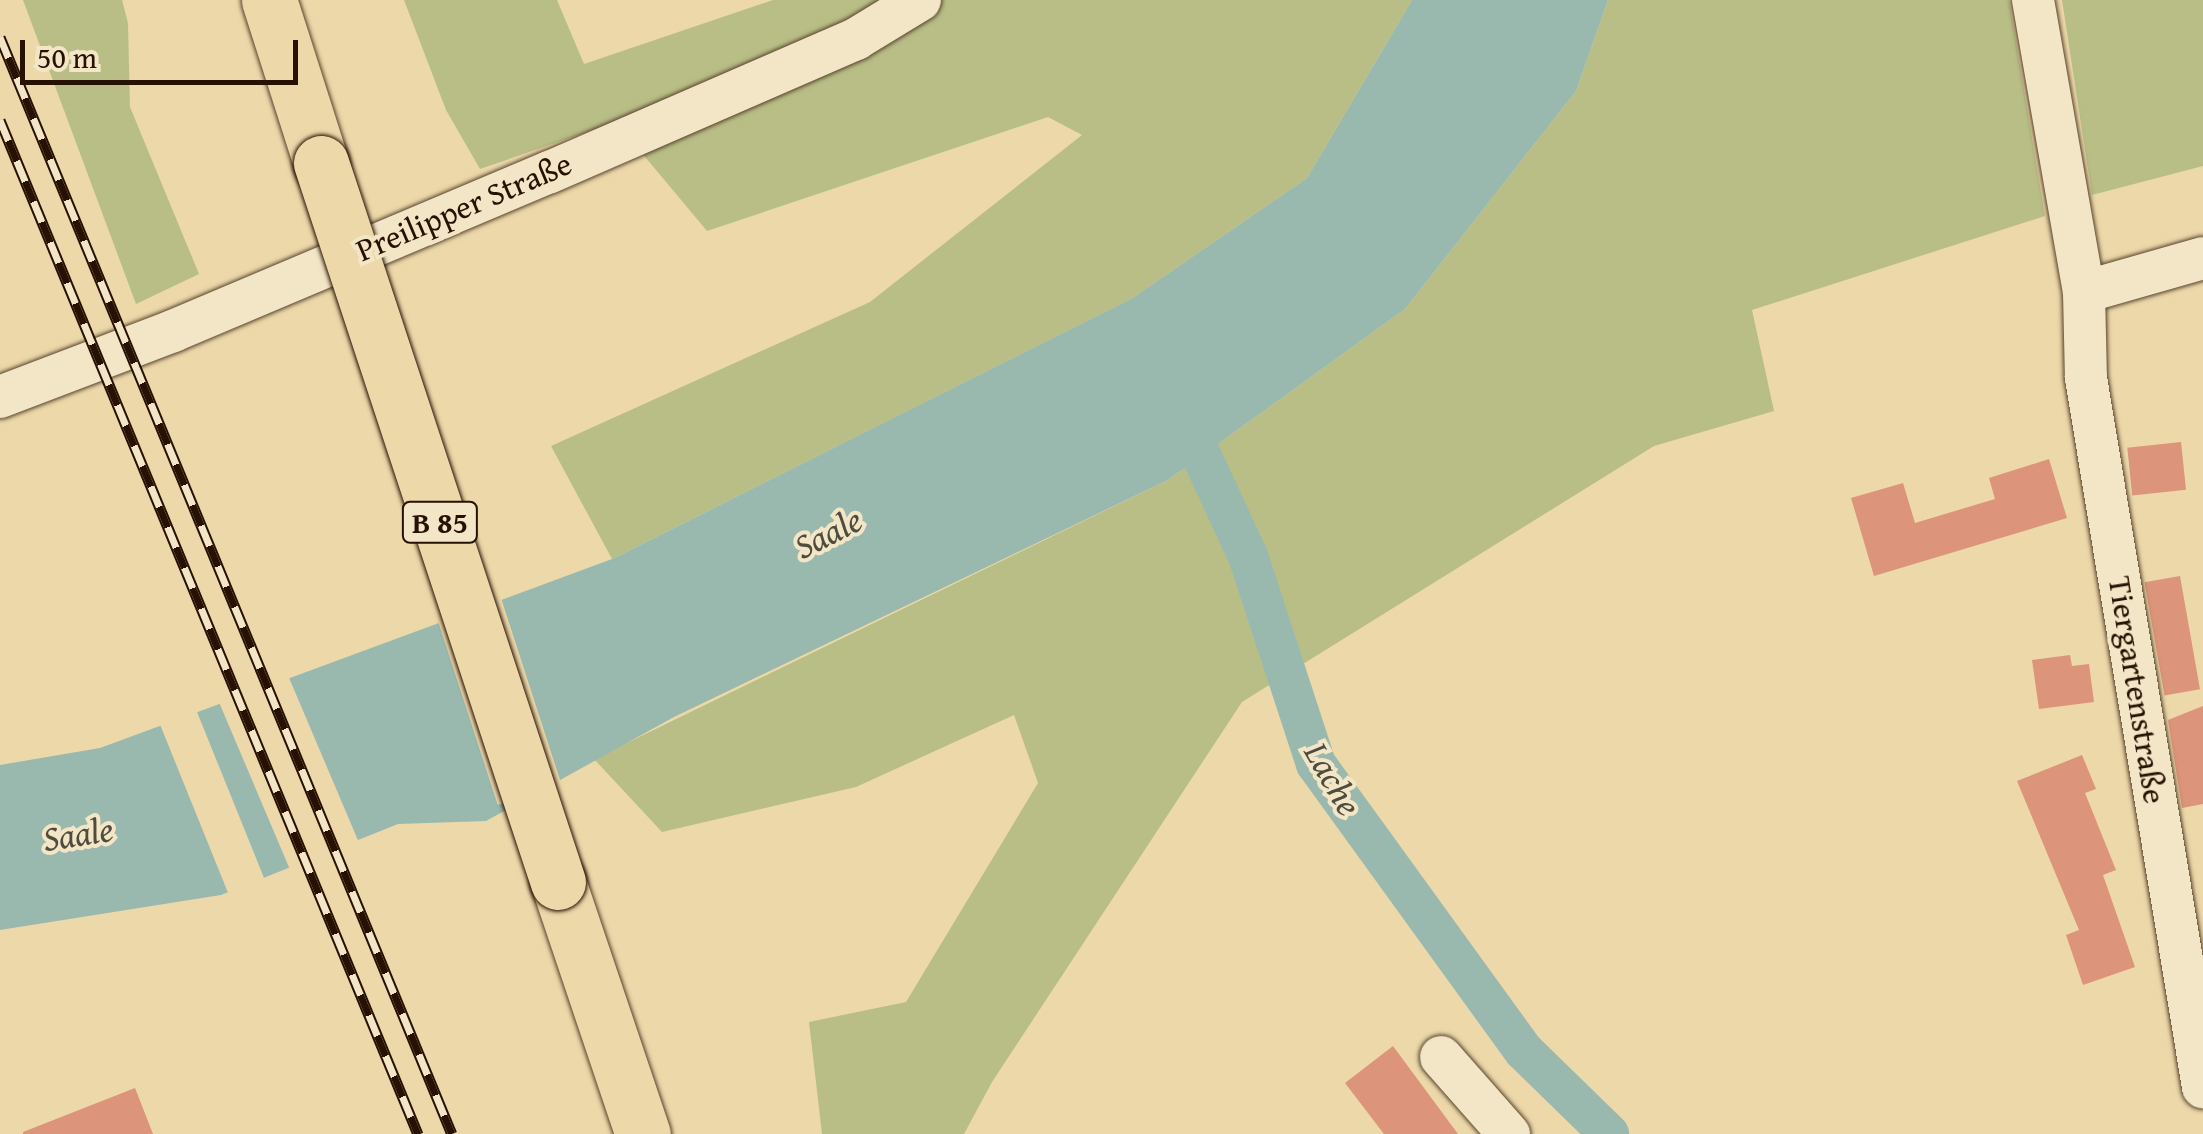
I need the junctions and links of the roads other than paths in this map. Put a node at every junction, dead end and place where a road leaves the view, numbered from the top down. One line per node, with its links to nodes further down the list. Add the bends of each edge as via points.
1 (269, 0): 9 (main road, B 85, bridge)
2 (920, 0): 6 (street, Preilipper Straße, via 856,39 604,148)
3 (2033, 0): 5 (street, Tiergartenstraße)
4 (2203, 258): 5 (street)
5 (2084, 292): 8 (street, Tiergartenstraße, via 2086,378)
6 (0, 397)
7 (1441, 1057): 10 (street)
8 (2203, 1087)
9 (643, 1134)
10 (1508, 1134)

